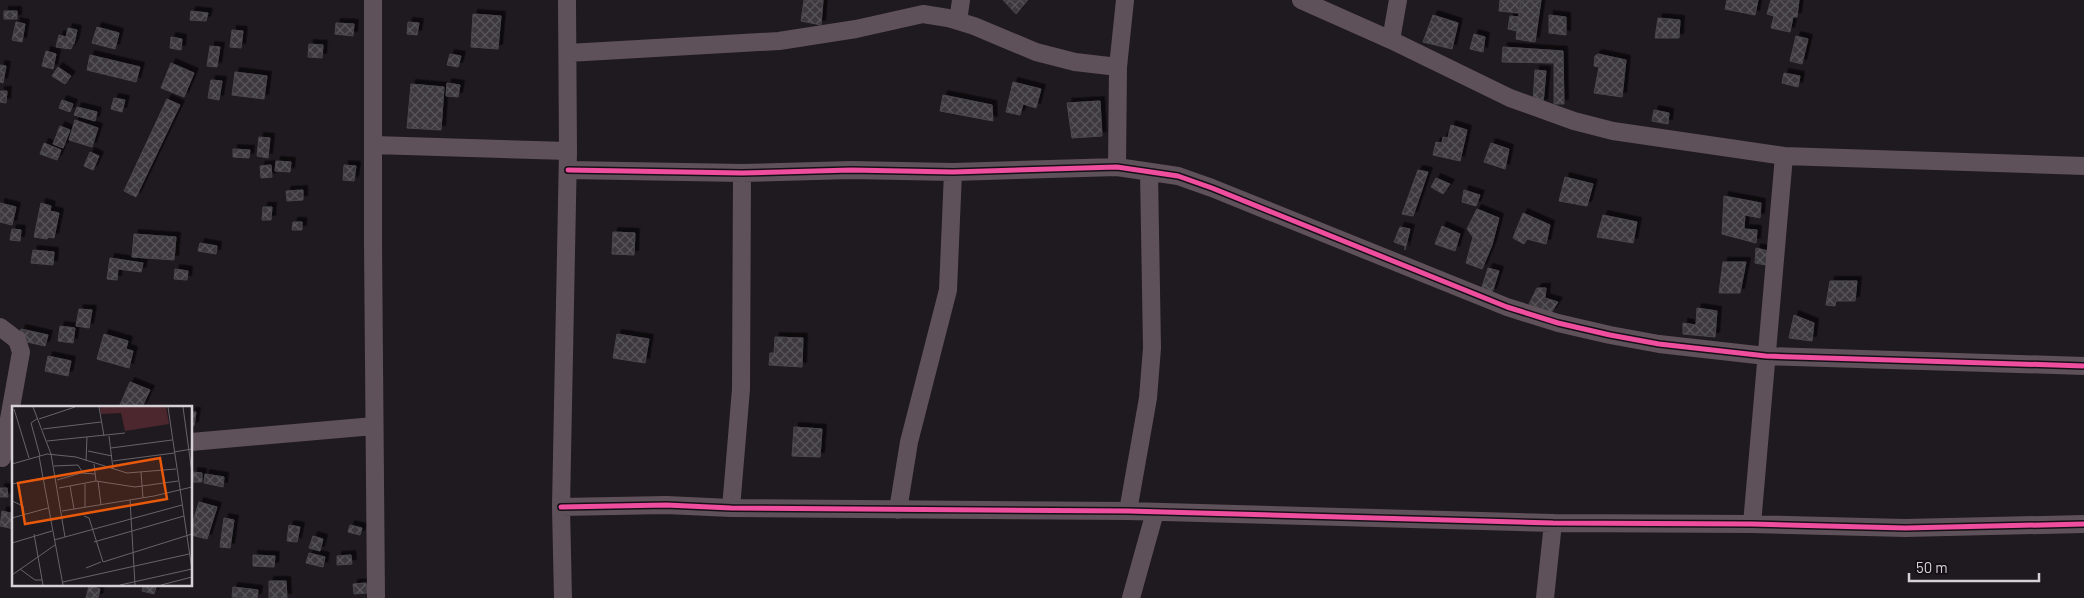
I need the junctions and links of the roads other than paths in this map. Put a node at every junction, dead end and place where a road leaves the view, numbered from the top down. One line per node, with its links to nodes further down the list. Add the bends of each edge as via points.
1 (373, 0): 11 (street)
2 (567, 0): 9 (street)
3 (961, 0): 7 (street)
4 (1125, 0): 10 (street)
5 (1301, 0): 8 (street)
6 (1398, 0): 8 (street)
7 (958, 21): 9 (street, via 923,14 779,41); 10 (street, via 1036,52 1075,62)
8 (1391, 40): 13 (street, via 1510,98 1574,121 1613,131)
9 (568, 53): 12 (street)
10 (1118, 67): 15 (street)
11 (374, 145): 12 (street); 25 (street)
12 (568, 151): 16 (street)
13 (1784, 156): 14 (street); 21 (street)
14 (2084, 166)
15 (1116, 167): 17 (street); 18 (street)
16 (568, 170): 19 (street); 28 (street)
17 (953, 172): 19 (street); 30 (street, via 948,290 909,442)
18 (1149, 172): 21 (street, via 1178,176 1212,188 1507,308 1558,323 1659,344); 31 (street, via 1152,348 1148,398)
19 (742, 173): 29 (street, via 741,389)
20 (0, 327): 23 (street, via 20,345)
21 (1766, 356): 22 (street); 34 (street)
22 (2084, 366)
23 (13, 406)
24 (12, 412): 27 (street)
25 (374, 426): 26 (street); 36 (street)
26 (192, 442)
27 (5, 458)
28 (561, 507): 29 (street, via 666,505); 37 (street)
29 (731, 508): 30 (street)
30 (898, 510): 31 (street)
31 (1128, 511): 32 (street)
32 (1155, 512): 33 (street); 38 (street)
33 (1553, 523): 34 (street); 39 (street)
34 (1752, 524): 35 (street, via 1906,528)
35 (2084, 524)
36 (376, 598)
37 (563, 598)
38 (1131, 598)
39 (1545, 598)

